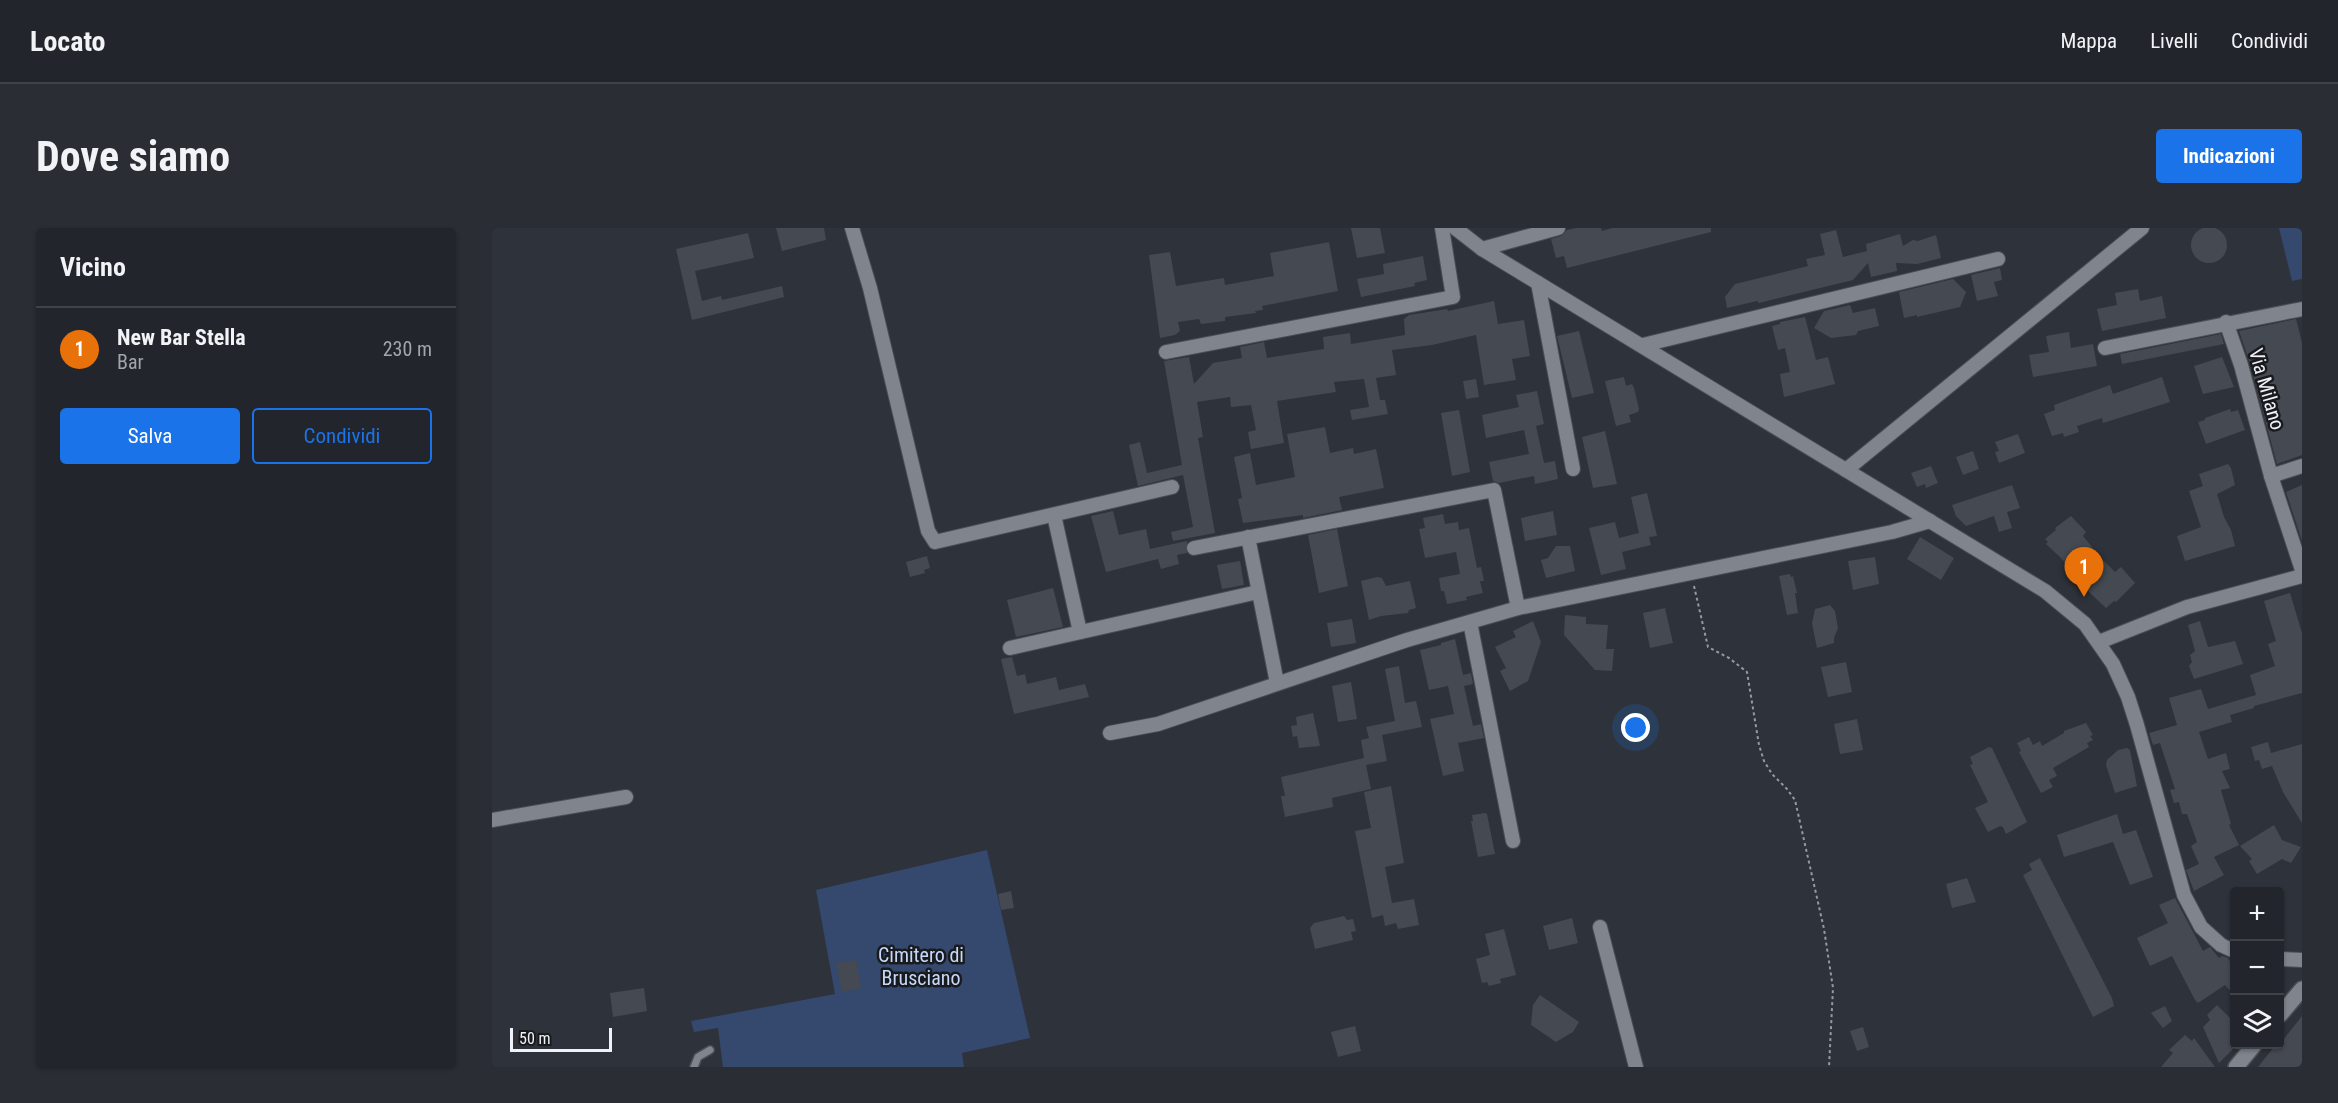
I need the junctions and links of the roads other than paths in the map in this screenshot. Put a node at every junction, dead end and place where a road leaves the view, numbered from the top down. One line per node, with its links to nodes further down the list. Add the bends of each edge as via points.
1 (852, 228): 19 (street, via 931,538 942,541)
2 (1442, 228): 13 (street, via 1453,297)
3 (1455, 228): 6 (street)
4 (1558, 228): 6 (street)
5 (2142, 228): 16 (street)
6 (1482, 249): 8 (street)
7 (1998, 259): 11 (street)
8 (1538, 283): 11 (street); 15 (street)
9 (2302, 309): 10 (street)
10 (2226, 322): 12 (street); 17 (street, Via Milano)
11 (1642, 345): 16 (street)
12 (2105, 348)
13 (1166, 352)
14 (2302, 466): 17 (street)
15 (1574, 469)
16 (1846, 470): 20 (street)
17 (2271, 476): 23 (street, Via Milano)
18 (1172, 487): 19 (street)
19 (1053, 515): 28 (street)
20 (1930, 521): 26 (street); 29 (street, via 2045,591 2085,624)
21 (1248, 537): 22 (street); 25 (street); 26 (street, via 1494,490)
22 (1194, 548)
23 (2302, 570)
24 (2302, 576): 29 (street, via 2187,608)
25 (1258, 592): 28 (street); 31 (street)
26 (1518, 608): 27 (street)
27 (1470, 622): 31 (street); 35 (street)
28 (1080, 632): 30 (street)
29 (2099, 642): 37 (street, via 2128,697 2187,903 2201,927)
30 (1010, 648)
31 (1277, 683): 32 (street, via 1158,724)
32 (1110, 733)
33 (626, 797): 34 (street)
34 (492, 820)
35 (1513, 841)
36 (1600, 927): 45 (street)
37 (2230, 948)
38 (2284, 959): 39 (street)
39 (2302, 960)
40 (2302, 989): 41 (street)
41 (2284, 1010)
42 (2251, 1049): 46 (street)
43 (710, 1050): 44 (lane, via 698,1057)
44 (694, 1067)
45 (1636, 1067)
46 (2236, 1067)

